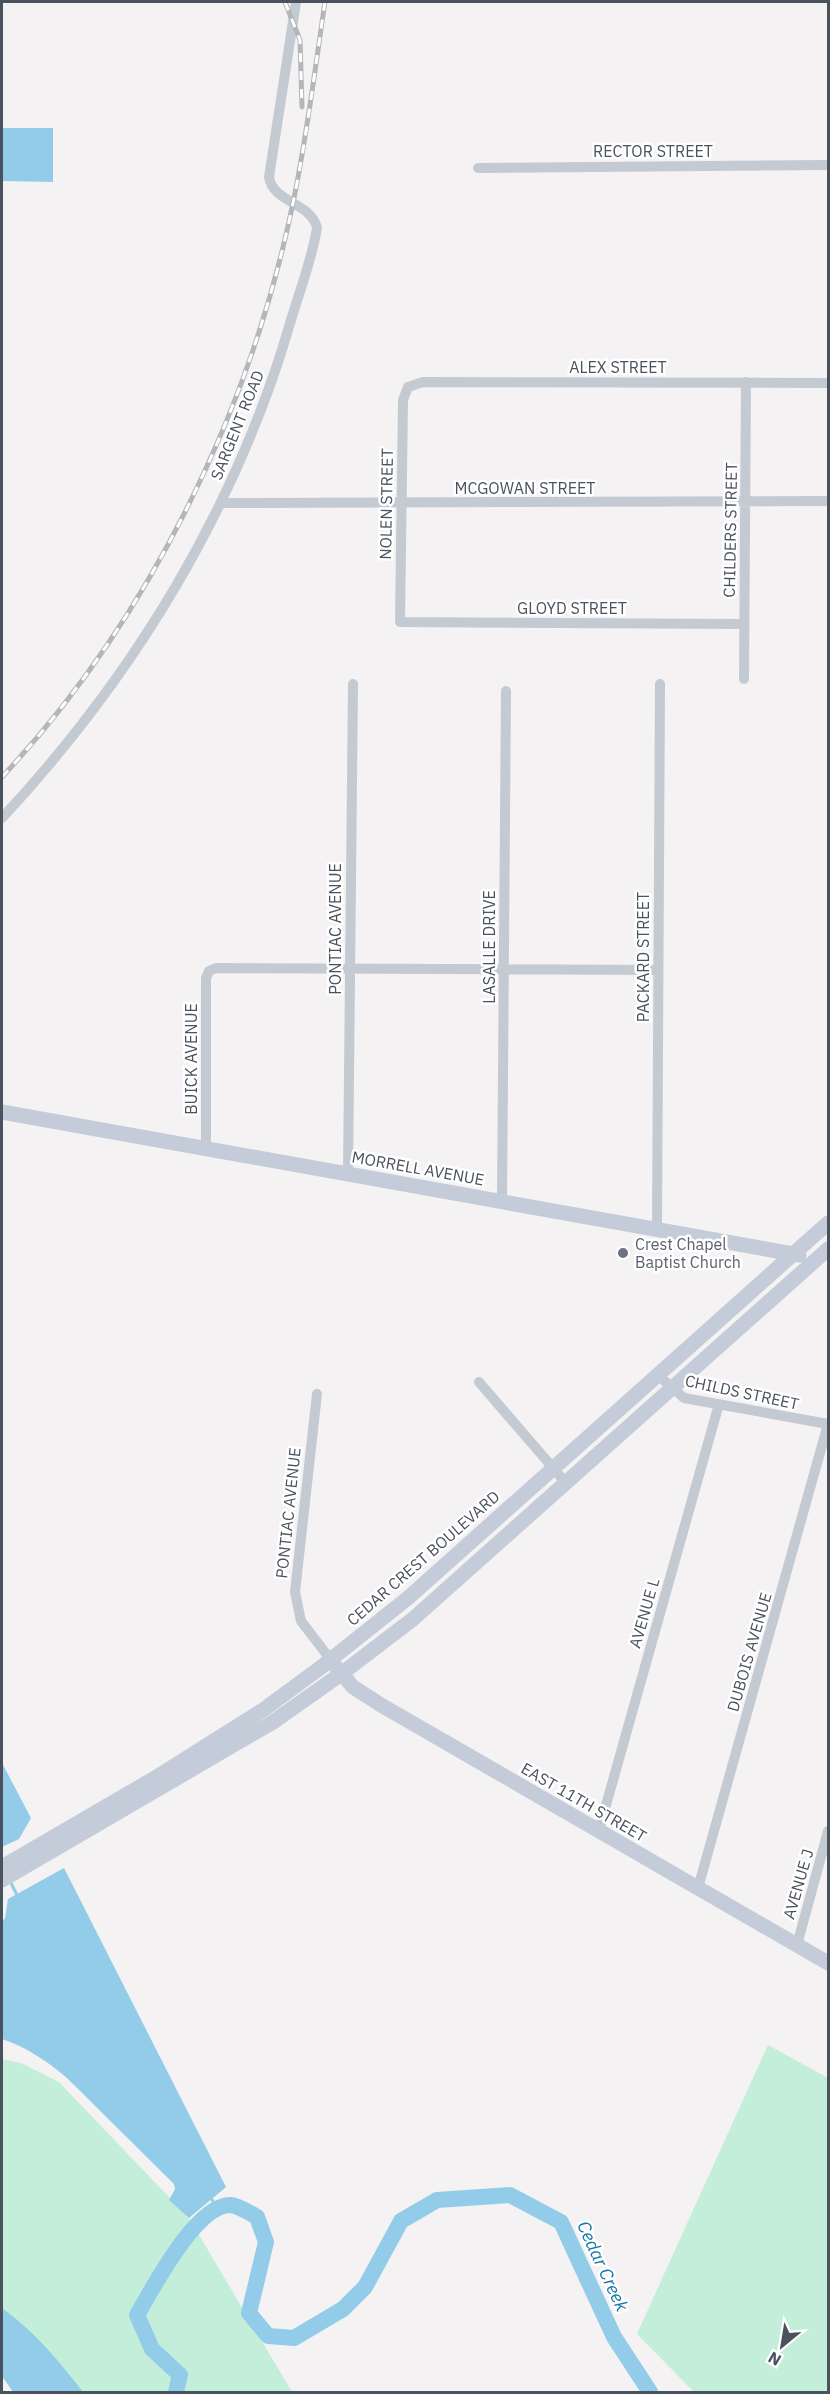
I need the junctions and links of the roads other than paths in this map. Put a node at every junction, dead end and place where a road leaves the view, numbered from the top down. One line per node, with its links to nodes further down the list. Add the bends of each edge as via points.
1 (296, 2): 8 (street, SARGENT ROAD, via 269,177 276,192 315,219 315,236 273,379)
2 (828, 165): 3 (street, RECTOR STREET)
3 (478, 168)
4 (746, 382): 5 (street, ALEX STREET); 6 (street, ALEX STREET, via 423,382); 10 (street, CHILDERS STREET)
5 (828, 383)
6 (408, 387): 9 (street, NOLEN STREET, via 403,400)
7 (828, 501): 10 (street, MCGOWAN STREET)
8 (221, 503): 9 (street, MCGOWAN STREET); 17 (street, SARGENT ROAD, via 175,589 96,710)
9 (401, 503): 10 (street, MCGOWAN STREET); 11 (street, NOLEN STREET)
10 (745, 503): 12 (street, CHILDERS STREET)
11 (400, 622): 12 (street, GLOYD STREET)
12 (744, 624): 13 (street, CHILDERS STREET)
13 (744, 679)
14 (352, 684): 18 (street, PONTIAC AVENUE)
15 (660, 684): 20 (street, PACKARD STREET)
16 (506, 691): 19 (street, LASALLE DRIVE)
17 (2, 818)
18 (350, 968): 19 (street); 22 (street, BUICK AVENUE, via 209,971); 23 (street, PONTIAC AVENUE)
19 (504, 968): 20 (street); 24 (street, LASALLE DRIVE)
20 (658, 970): 26 (street, PACKARD STREET)
21 (2, 1112): 22 (main road, MORRELL AVENUE)
22 (206, 1148): 23 (main road, MORRELL AVENUE)
23 (348, 1173): 24 (main road, MORRELL AVENUE)
24 (502, 1202): 26 (main road, MORRELL AVENUE)
25 (828, 1223): 27 (main road, CEDAR CREST BOULEVARD)
26 (657, 1230): 27 (main road, MORRELL AVENUE)
27 (793, 1254): 28 (main road, MORRELL AVENUE); 29 (main road, CEDAR CREST BOULEVARD)
28 (825, 1255): 31 (main road, CEDAR CREST BOULEVARD)
29 (658, 1375): 31 (street, CHILDS STREET); 35 (main road, CEDAR CREST BOULEVARD)
30 (479, 1382): 35 (street)
31 (671, 1389): 33 (street, CHILDS STREET, via 684,1398); 36 (main road, CEDAR CREST BOULEVARD)
32 (317, 1394): 37 (street, PONTIAC AVENUE, via 295,1592 301,1621)
33 (719, 1404): 34 (street, CHILDS STREET); 40 (street, AVENUE L)
34 (828, 1424): 44 (street, DUBOIS AVENUE)
35 (553, 1468): 36 (street); 37 (main road, CEDAR CREST BOULEVARD, via 408,1598)
36 (566, 1483): 38 (main road, CEDAR CREST BOULEVARD, via 413,1619)
37 (331, 1660): 38 (main road, EAST 11TH STREET); 39 (main road, CEDAR CREST BOULEVARD)
38 (341, 1674): 39 (main road, CEDAR CREST BOULEVARD, via 273,1722); 40 (main road, EAST 11TH STREET, via 352,1687 381,1705)
39 (157, 1783): 42 (main road, CEDAR CREST BOULEVARD); 43 (main road, CEDAR CREST BOULEVARD)
40 (599, 1830): 44 (main road, EAST 11TH STREET)
41 (828, 1831): 45 (street, AVENUE J)
42 (2, 1867)
43 (2, 1880)
44 (698, 1888): 45 (main road, EAST 11TH STREET)
45 (796, 1945): 46 (main road, EAST 11TH STREET)
46 (828, 1963)

